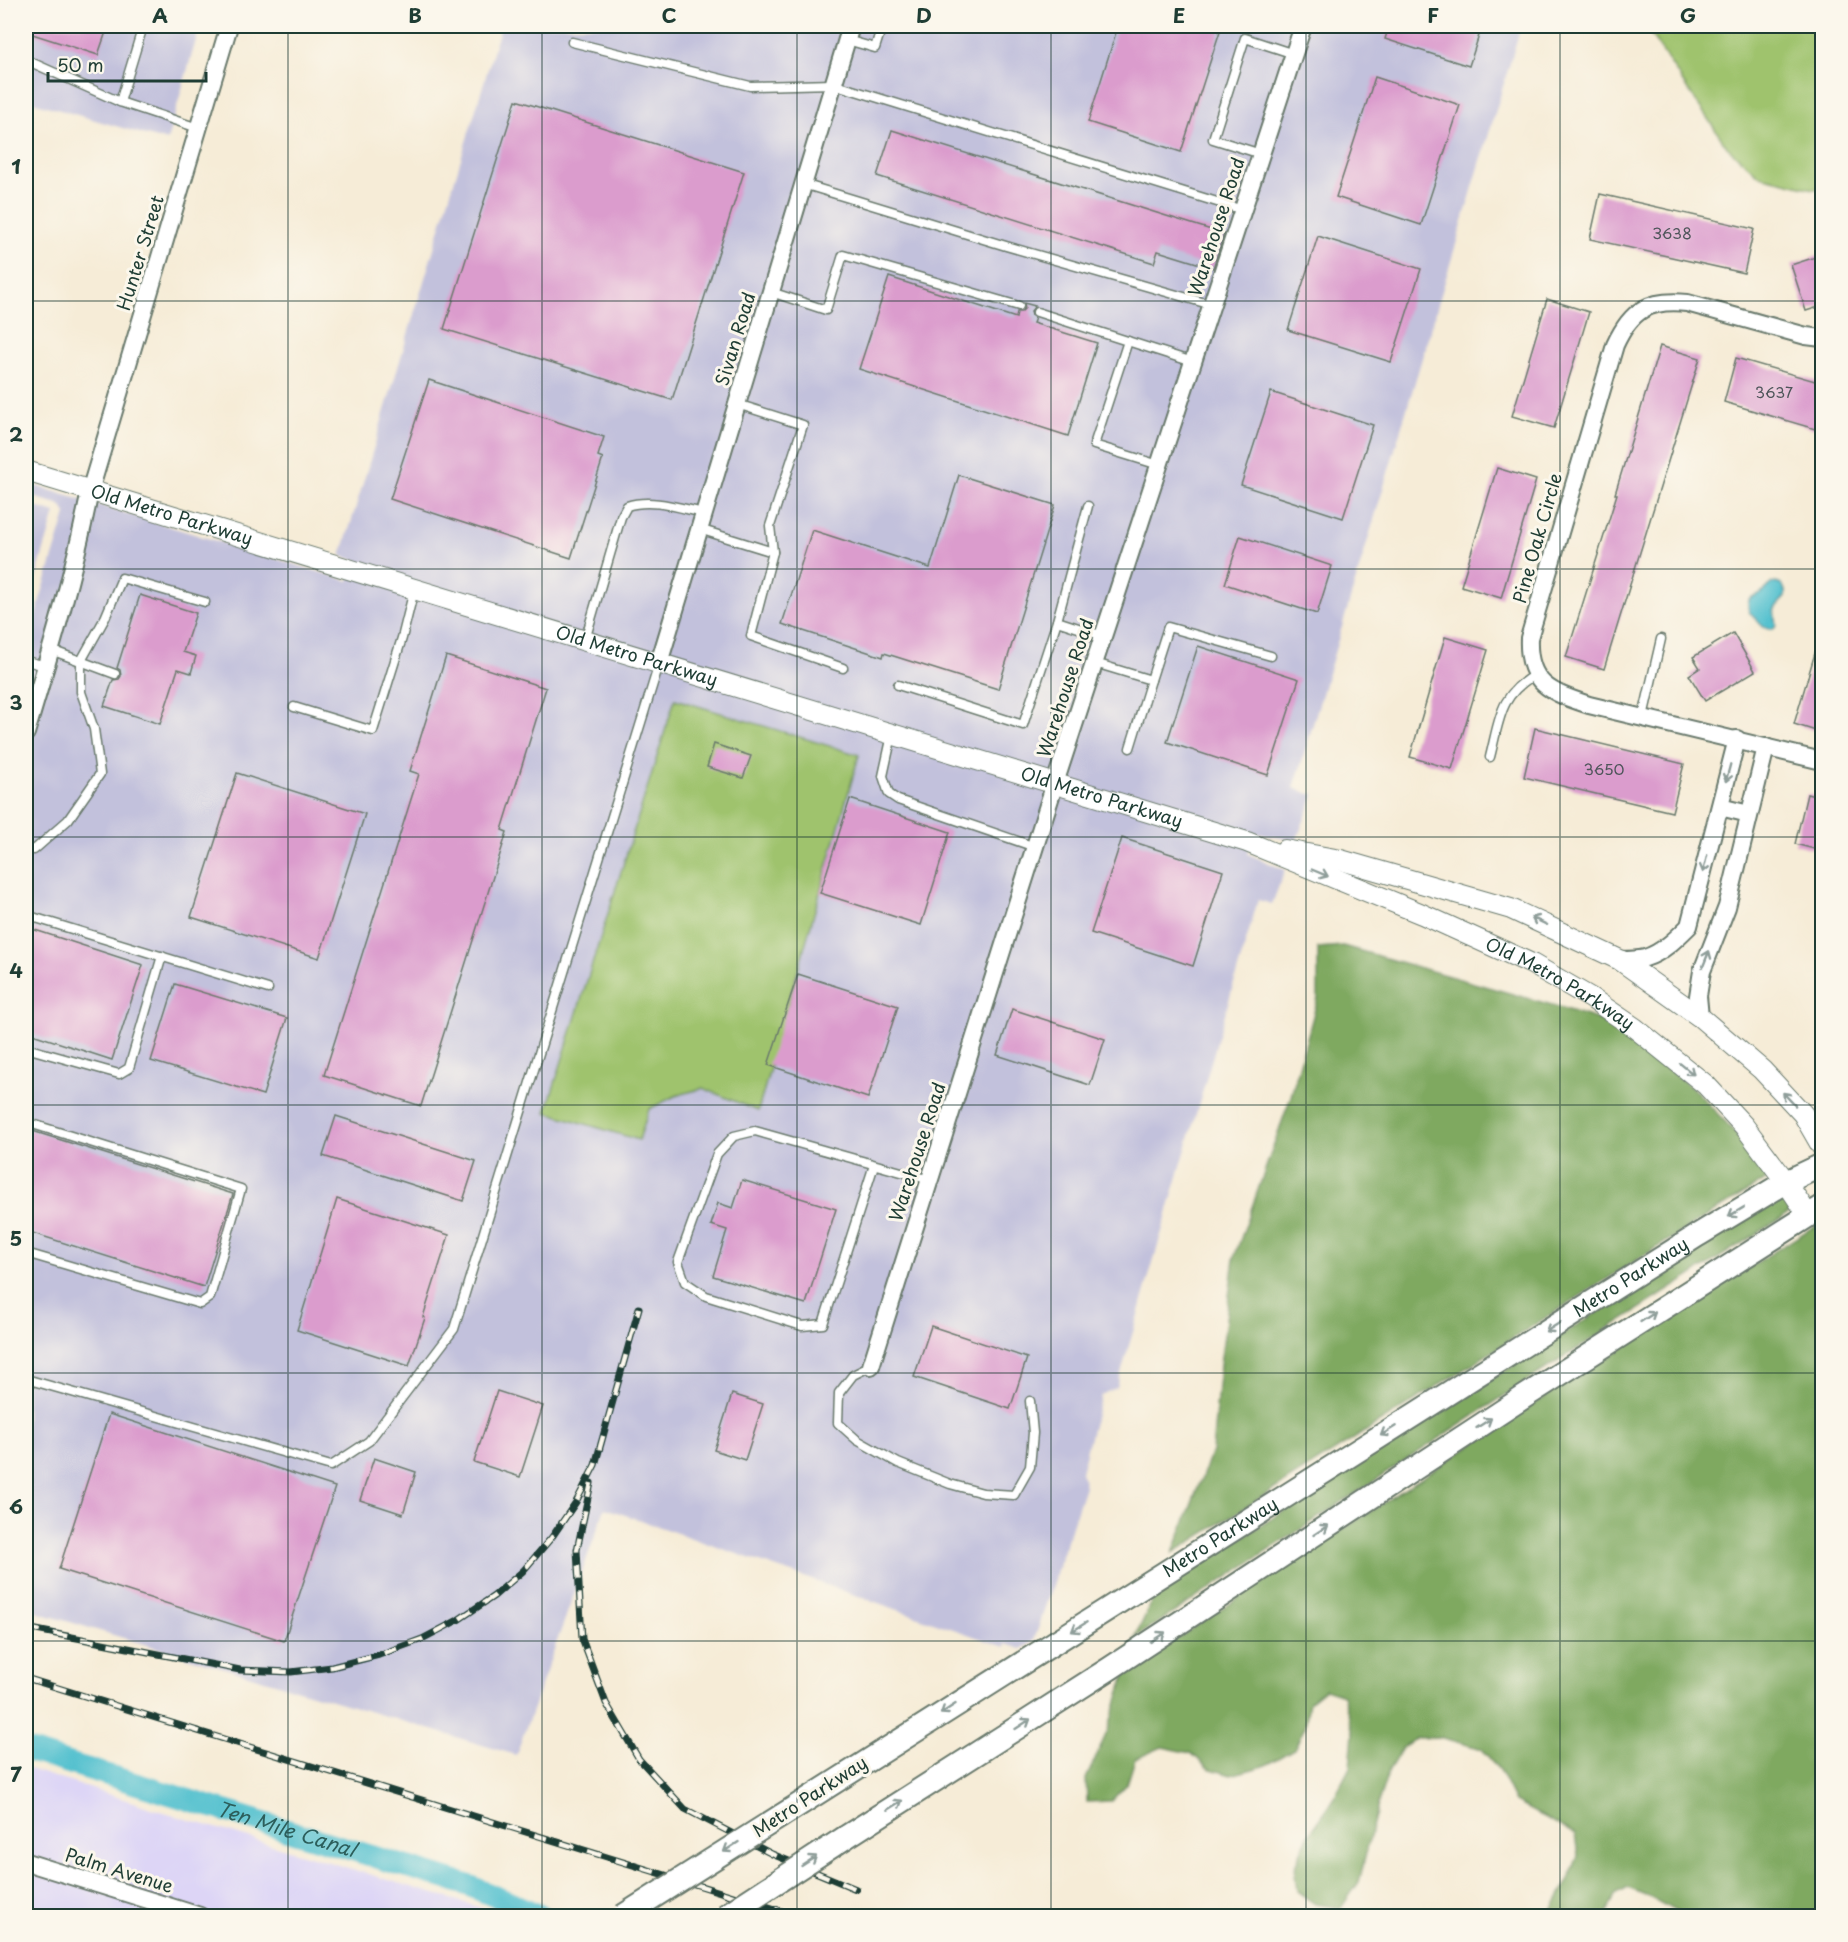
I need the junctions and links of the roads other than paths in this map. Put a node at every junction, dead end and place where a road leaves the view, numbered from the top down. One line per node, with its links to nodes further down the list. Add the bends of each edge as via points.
1 (143, 26): 10 (lane)
2 (229, 26): 11 (street, Hunter Street)
3 (882, 26): 5 (lane, via 875,48)
4 (1303, 26): 7 (street, Warehouse Road)
5 (849, 33): 9 (street, Sivan Road)
6 (572, 42): 9 (lane, via 750,86)
7 (1294, 54): 12 (street, Warehouse Road); 12 (lane, via 1245,38 1213,139)
8 (26, 60): 10 (lane)
9 (833, 84): 13 (street, Sivan Road); 14 (lane)
10 (120, 102): 11 (lane)
11 (198, 128): 25 (street, Hunter Street)
12 (1261, 154): 14 (street, Warehouse Road)
13 (803, 184): 15 (street, Sivan Road); 16 (lane)
14 (1243, 210): 16 (street, Warehouse Road)
15 (771, 292): 17 (lane, via 826,310 843,255); 22 (street, Sivan Road)
16 (1212, 305): 21 (street, Warehouse Road)
17 (1018, 306)
18 (1037, 312): 20 (lane)
19 (1822, 338): 44 (street, Pine Oak Circle, via 1669,301 1641,309 1629,320 1615,345 1529,638 1528,653)
20 (1128, 341): 21 (lane); 23 (lane, via 1094,445)
21 (1193, 363): 23 (street, Warehouse Road)
22 (737, 404): 27 (street, Sivan Road); 29 (lane, via 803,425 770,526)
23 (1159, 465): 33 (street, Warehouse Road)
24 (26, 471): 25 (street, Old Metro Parkway)
25 (90, 491): 30 (street, Old Metro Parkway); 37 (street, Hunter Street)
26 (1088, 506): 32 (lane)
27 (704, 513): 28 (street, Sivan Road); 35 (lane, via 654,504 627,506)
28 (699, 529): 29 (lane); 40 (street, Sivan Road)
29 (773, 552): 42 (lane, via 751,636)
30 (414, 589): 35 (street, Old Metro Parkway); 47 (lane, via 373,731)
31 (205, 602): 39 (lane, via 122,578)
32 (1057, 621): 33 (lane); 46 (lane, via 1023,725)
33 (1103, 636): 41 (street, Warehouse Road)
34 (1661, 639): 48 (lane)
35 (584, 641): 40 (street, Old Metro Parkway)
36 (1271, 656): 45 (lane, via 1168,627)
37 (48, 658): 38 (lane); 39 (lane); 49 (street, Hunter Street)
38 (26, 661)
39 (81, 661): 43 (lane); 60 (lane, via 81,692 94,729 100,774 68,819 34,850)
40 (659, 663): 50 (street, Old Metro Parkway); 81 (lane, via 454,1329 369,1441 332,1466)
41 (1095, 663): 45 (lane); 56 (street, Warehouse Road)
42 (843, 668)
43 (115, 674)
44 (1536, 674): 48 (street, via 1560,696); 54 (lane, via 1517,687 1504,705)
45 (1151, 680): 53 (lane)
46 (898, 685)
47 (294, 707)
48 (1643, 717): 51 (street)
49 (26, 733)
50 (892, 734): 56 (street, Old Metro Parkway); 61 (lane, via 884,776 889,794)
51 (1737, 740): 52 (street); 57 (street, one-way to 57)
52 (1766, 747): 55 (street); 58 (street)
53 (1130, 748)
54 (1490, 757)
55 (1822, 761)
56 (1055, 783): 59 (street, Old Metro Parkway); 61 (street, Warehouse Road)
57 (1720, 807): 58 (street); 65 (street, one-way to 65)
58 (1749, 814): 66 (street)
59 (1247, 842): 62 (street, Old Metro Parkway, via 1341,860); 63 (street, Old Metro Parkway, one-way to 63)
60 (26, 847)
61 (1035, 847): 76 (street, Warehouse Road)
62 (1499, 905): 63 (street, via 1447,899 1426,904); 68 (street, Old Metro Parkway, one-way to 62)
63 (1422, 914): 77 (street, Old Metro Parkway, one-way to 77, via 1532,964 1635,1028 1706,1084)
64 (26, 915): 67 (lane)
65 (1689, 926): 66 (street); 68 (street, via 1656,953 1643,959)
66 (1717, 934): 70 (street, one-way to 66, via 1702,971)
67 (162, 956): 69 (lane); 71 (lane, via 129,1068 119,1074)
68 (1620, 960): 70 (street, Old Metro Parkway)
69 (268, 989)
70 (1700, 1017): 73 (street, Old Metro Parkway, one-way to 70, via 1803,1114 1762,1070)
71 (26, 1048)
72 (26, 1122): 79 (lane, via 241,1189 210,1297 200,1304)
73 (1822, 1147)
74 (874, 1165): 74 (lane, via 755,1131 734,1136 717,1154 678,1262 685,1282 706,1296 802,1326 824,1324); 76 (lane)
75 (1822, 1165): 77 (main road, Metro Parkway)
76 (930, 1180): 80 (street, Warehouse Road)
77 (1786, 1182): 78 (street, Old Metro Parkway); 85 (main road, Metro Parkway, one-way to 85, bridge, via 997,1677)
78 (1815, 1211): 86 (main road, one-way to 78, bridge)
79 (26, 1252)
80 (871, 1366): 82 (lane, via 853,1375 839,1393 838,1423 857,1440 898,1463 983,1493 1014,1495 1030,1467)
81 (26, 1379)
82 (1030, 1401)
83 (26, 1862): 84 (street, Palm Avenue)
84 (200, 1917)
85 (623, 1917)
86 (725, 1917)

